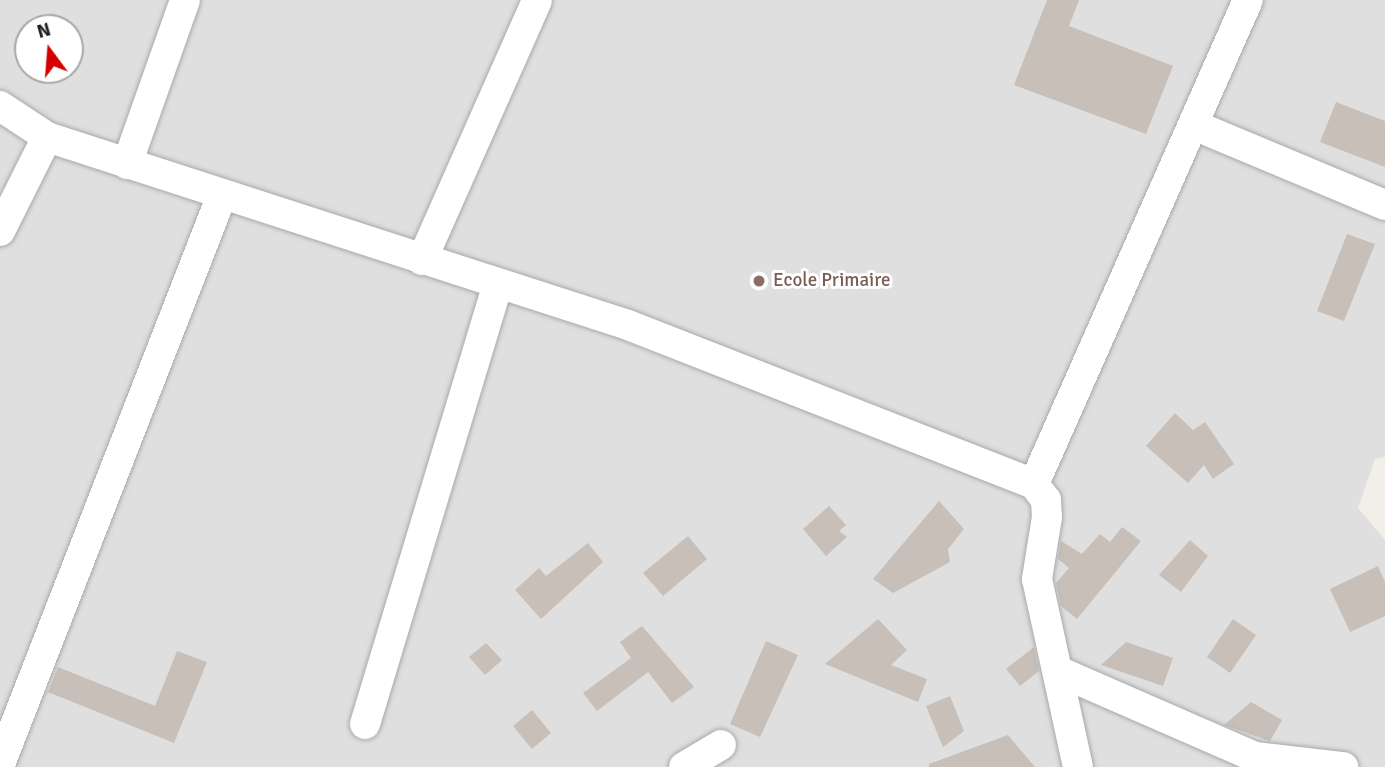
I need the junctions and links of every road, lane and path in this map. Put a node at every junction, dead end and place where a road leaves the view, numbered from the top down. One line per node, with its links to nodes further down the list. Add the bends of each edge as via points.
1 (184, 0): 7 (street)
2 (537, 0): 11 (street)
3 (1248, 0): 5 (street)
4 (0, 106): 6 (street)
5 (1196, 126): 9 (street); 13 (street)
6 (47, 137): 7 (street); 10 (street)
7 (127, 164): 8 (street)
8 (222, 195): 11 (street); 17 (street)
9 (1385, 205)
10 (0, 231)
11 (422, 260): 12 (street)
12 (498, 284): 13 (street, via 628,326); 15 (street)
13 (1034, 484): 14 (street, via 1046,500 1037,579)
14 (1058, 671): 19 (street); 20 (street, via 1255,757)
15 (365, 724)
16 (721, 745): 18 (street)
17 (0, 764)
18 (684, 767)
19 (1078, 767)
20 (1343, 767)

